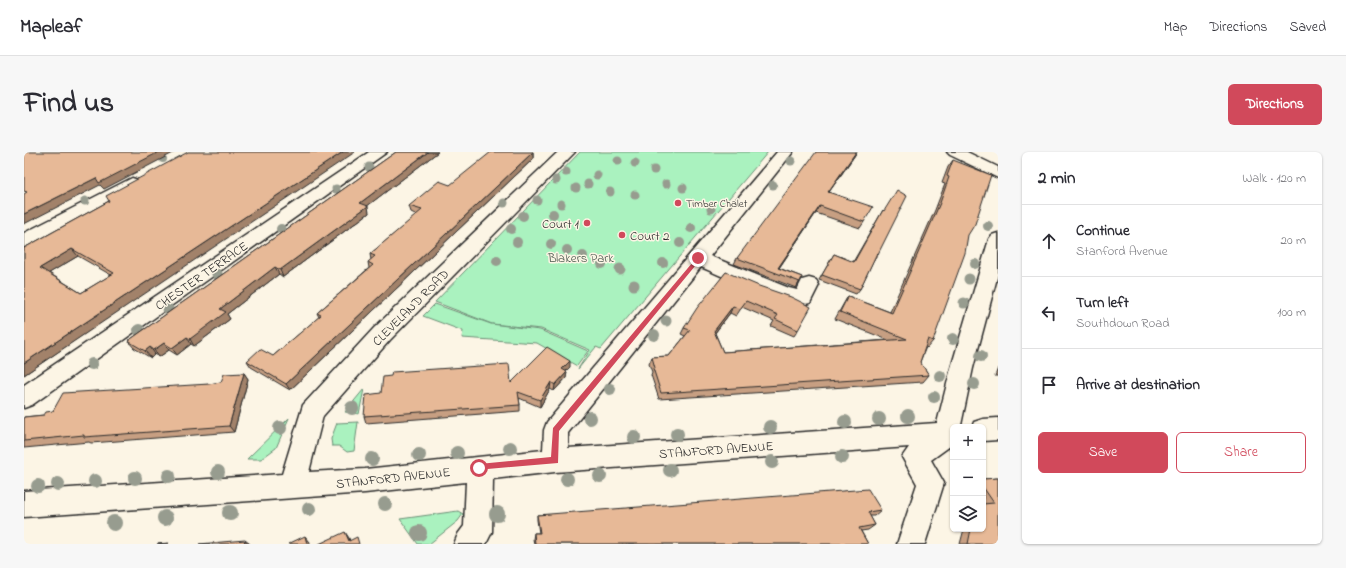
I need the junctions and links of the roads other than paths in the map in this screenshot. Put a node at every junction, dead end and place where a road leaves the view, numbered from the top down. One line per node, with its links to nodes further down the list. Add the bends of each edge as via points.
1 (379, 152): 11 (street, CHESTER TERRACE)
2 (785, 152): 9 (street)
3 (955, 152): 5 (street)
4 (560, 153): 18 (street, CLEVELAND ROAD, via 382,334 312,412)
5 (998, 173)
6 (148, 174): 8 (street)
7 (998, 239): 12 (street, via 962,368)
8 (24, 241)
9 (698, 258): 10 (street, via 786,295 803,298); 16 (street, via 556,430)
10 (809, 285)
11 (24, 398)
12 (952, 424)
13 (998, 429): 14 (street)
14 (986, 430)
15 (950, 433): 16 (street, STANFORD AVENUE); 21 (street, via 915,457 931,483)
16 (555, 460): 17 (street, STANFORD AVENUE)
17 (479, 468): 18 (street, STANFORD AVENUE, via 365,481); 20 (street, via 478,532)
18 (292, 485): 19 (street, STANFORD AVENUE)
19 (24, 504)
20 (468, 544)
21 (911, 544)

